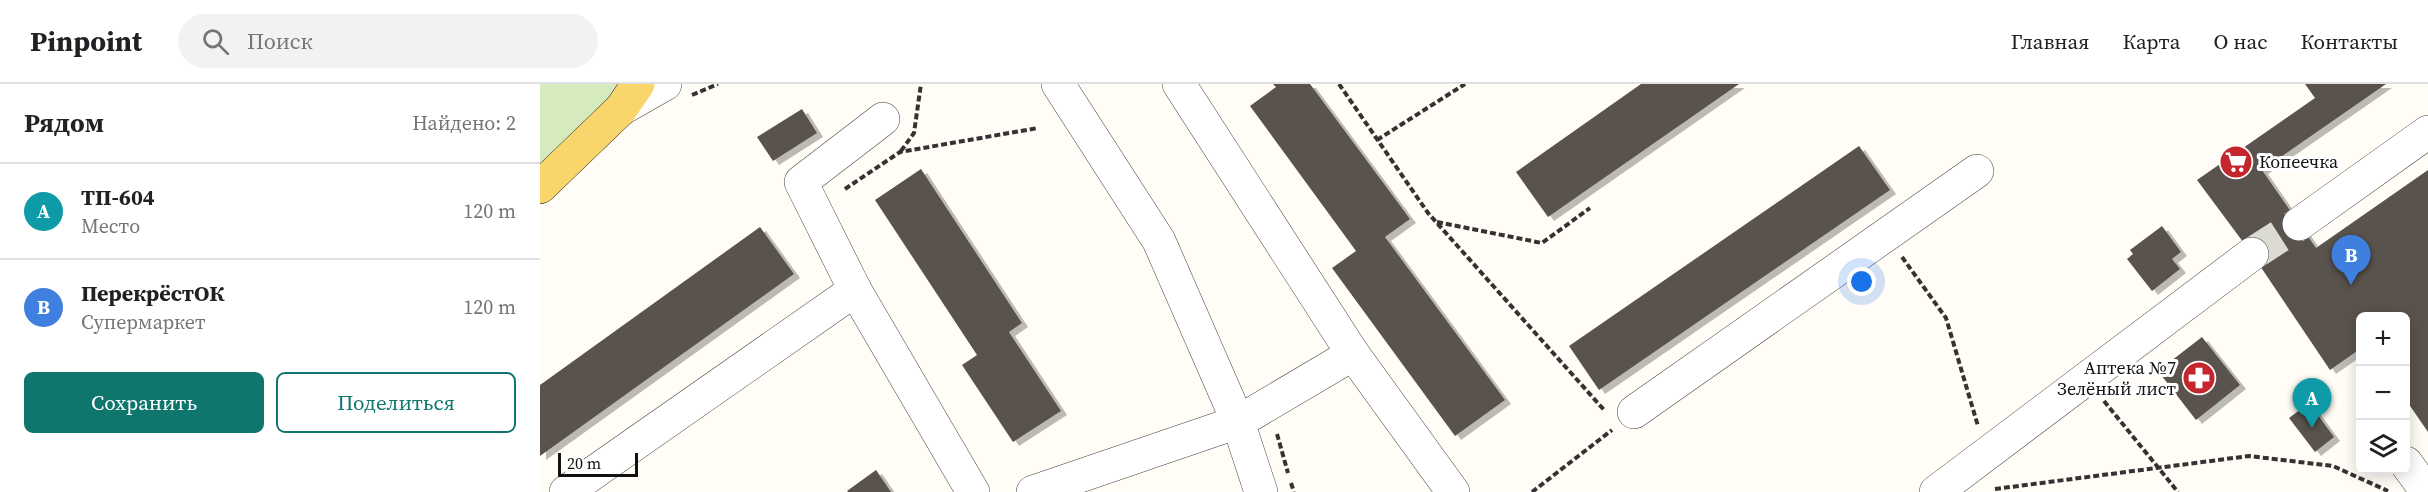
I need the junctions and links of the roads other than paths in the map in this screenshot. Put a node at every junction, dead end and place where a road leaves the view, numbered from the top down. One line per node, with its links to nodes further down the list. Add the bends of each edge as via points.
1 (665, 84): 4 (street)
2 (1058, 84): 14 (street, via 1159,241)
3 (1179, 84): 12 (street)
4 (630, 97): 8 (main road)
5 (883, 119): 11 (street, via 801,182)
6 (2428, 132): 9 (street)
7 (1977, 171): 13 (street)
8 (540, 188)
9 (2300, 224)
10 (2252, 254): 21 (street)
11 (855, 290): 16 (street); 17 (street)
12 (1353, 354): 14 (street); 20 (street)
13 (1626, 419)
14 (1238, 422): 18 (street); 19 (street)
15 (2410, 469): 22 (street)
16 (566, 492)
17 (973, 492)
18 (1033, 492)
19 (1261, 492)
20 (1453, 492)
21 (1936, 492)
22 (2427, 492)

